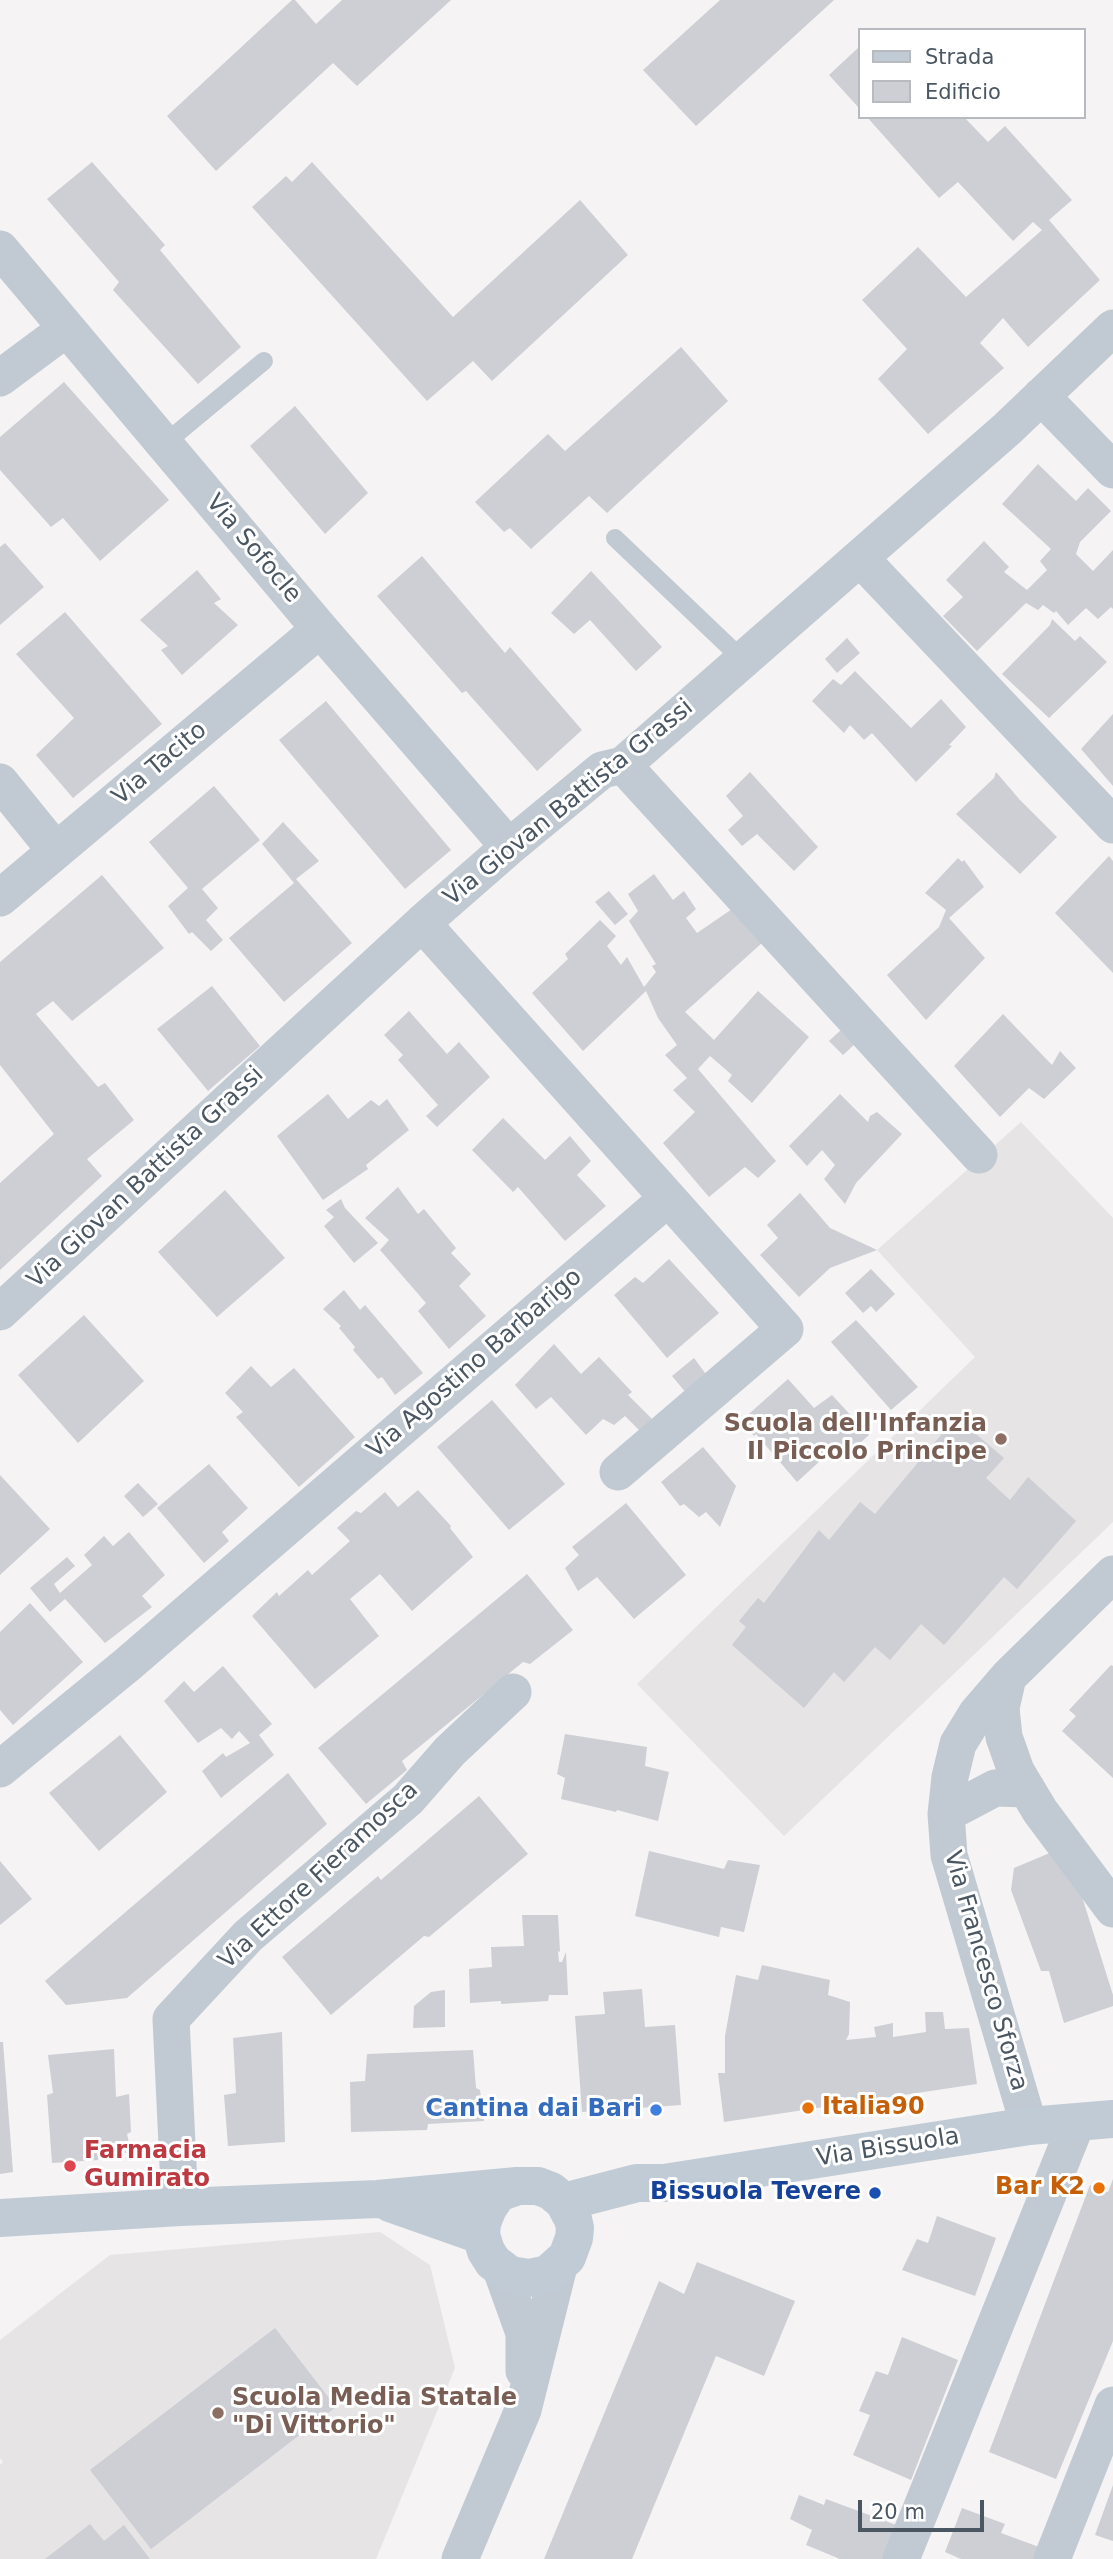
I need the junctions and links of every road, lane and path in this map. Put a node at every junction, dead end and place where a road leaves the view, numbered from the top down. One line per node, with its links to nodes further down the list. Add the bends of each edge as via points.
1 (0, 249): 2 (street, Via Sofocle)
2 (66, 328): 5 (street); 7 (street, Via Sofocle)
3 (1113, 328): 6 (street, Via Giovan Battista Grassi)
4 (264, 361): 7 (lane)
5 (0, 378)
6 (1041, 396): 8 (street); 10 (street, Via Giovan Battista Grassi)
7 (164, 444): 11 (street, Via Sofocle)
8 (1113, 470)
9 (615, 538): 12 (lane)
10 (860, 558): 12 (street, Via Giovan Battista Grassi); 15 (street)
11 (320, 629): 16 (street, Via Sofocle); 17 (street, Via Tacito)
12 (743, 660): 13 (street, Via Giovan Battista Grassi)
13 (623, 765): 16 (street, Via Giovan Battista Grassi, via 602,770); 20 (street)
14 (0, 782): 17 (street)
15 (1113, 825)
16 (509, 847): 19 (street, Via Giovan Battista Grassi)
17 (56, 851): 18 (street, Via Tacito)
18 (0, 898)
19 (422, 923): 21 (street); 22 (street, Via Giovan Battista Grassi)
20 (979, 1154)
21 (668, 1198): 23 (street, via 785,1329); 27 (street, Via Agostino Barbarigo)
22 (0, 1312)
23 (618, 1472)
24 (1113, 1574): 25 (street, Via Francesco Sforza)
25 (1009, 1677): 28 (street, via 1002,1708 1004,1737); 29 (street, Via Francesco Sforza, via 977,1713 958,1744)
26 (513, 1692): 35 (street, Via Ettore Fieramosca, via 450,1751 408,1799 248,1936 171,2019)
27 (0, 1769)
28 (1027, 1789): 29 (street, via 995,1788); 30 (street)
29 (946, 1815): 32 (street, Via Francesco Sforza, via 949,1855)
30 (1113, 1909)
31 (1095, 2120): 32 (street, Via Bissuola); 43 (street)
32 (1030, 2126): 38 (street, Via Bissuola, via 664,2183)
33 (515, 2187): 34 (street); 37 (street, via 498,2193 488,2208); 38 (street, via 538,2186 551,2192)
34 (378, 2199): 35 (street); 37 (street)
35 (180, 2207): 36 (street)
36 (0, 2218)
37 (481, 2235): 39 (street, via 485,2251)
38 (566, 2235): 39 (street, Via Bissuola, via 548,2274 529,2278); 41 (street)
39 (501, 2269): 41 (street, via 524,2333)
40 (1113, 2405): 44 (street)
41 (523, 2410): 42 (street)
42 (460, 2559)
43 (901, 2559)
44 (1052, 2559)

